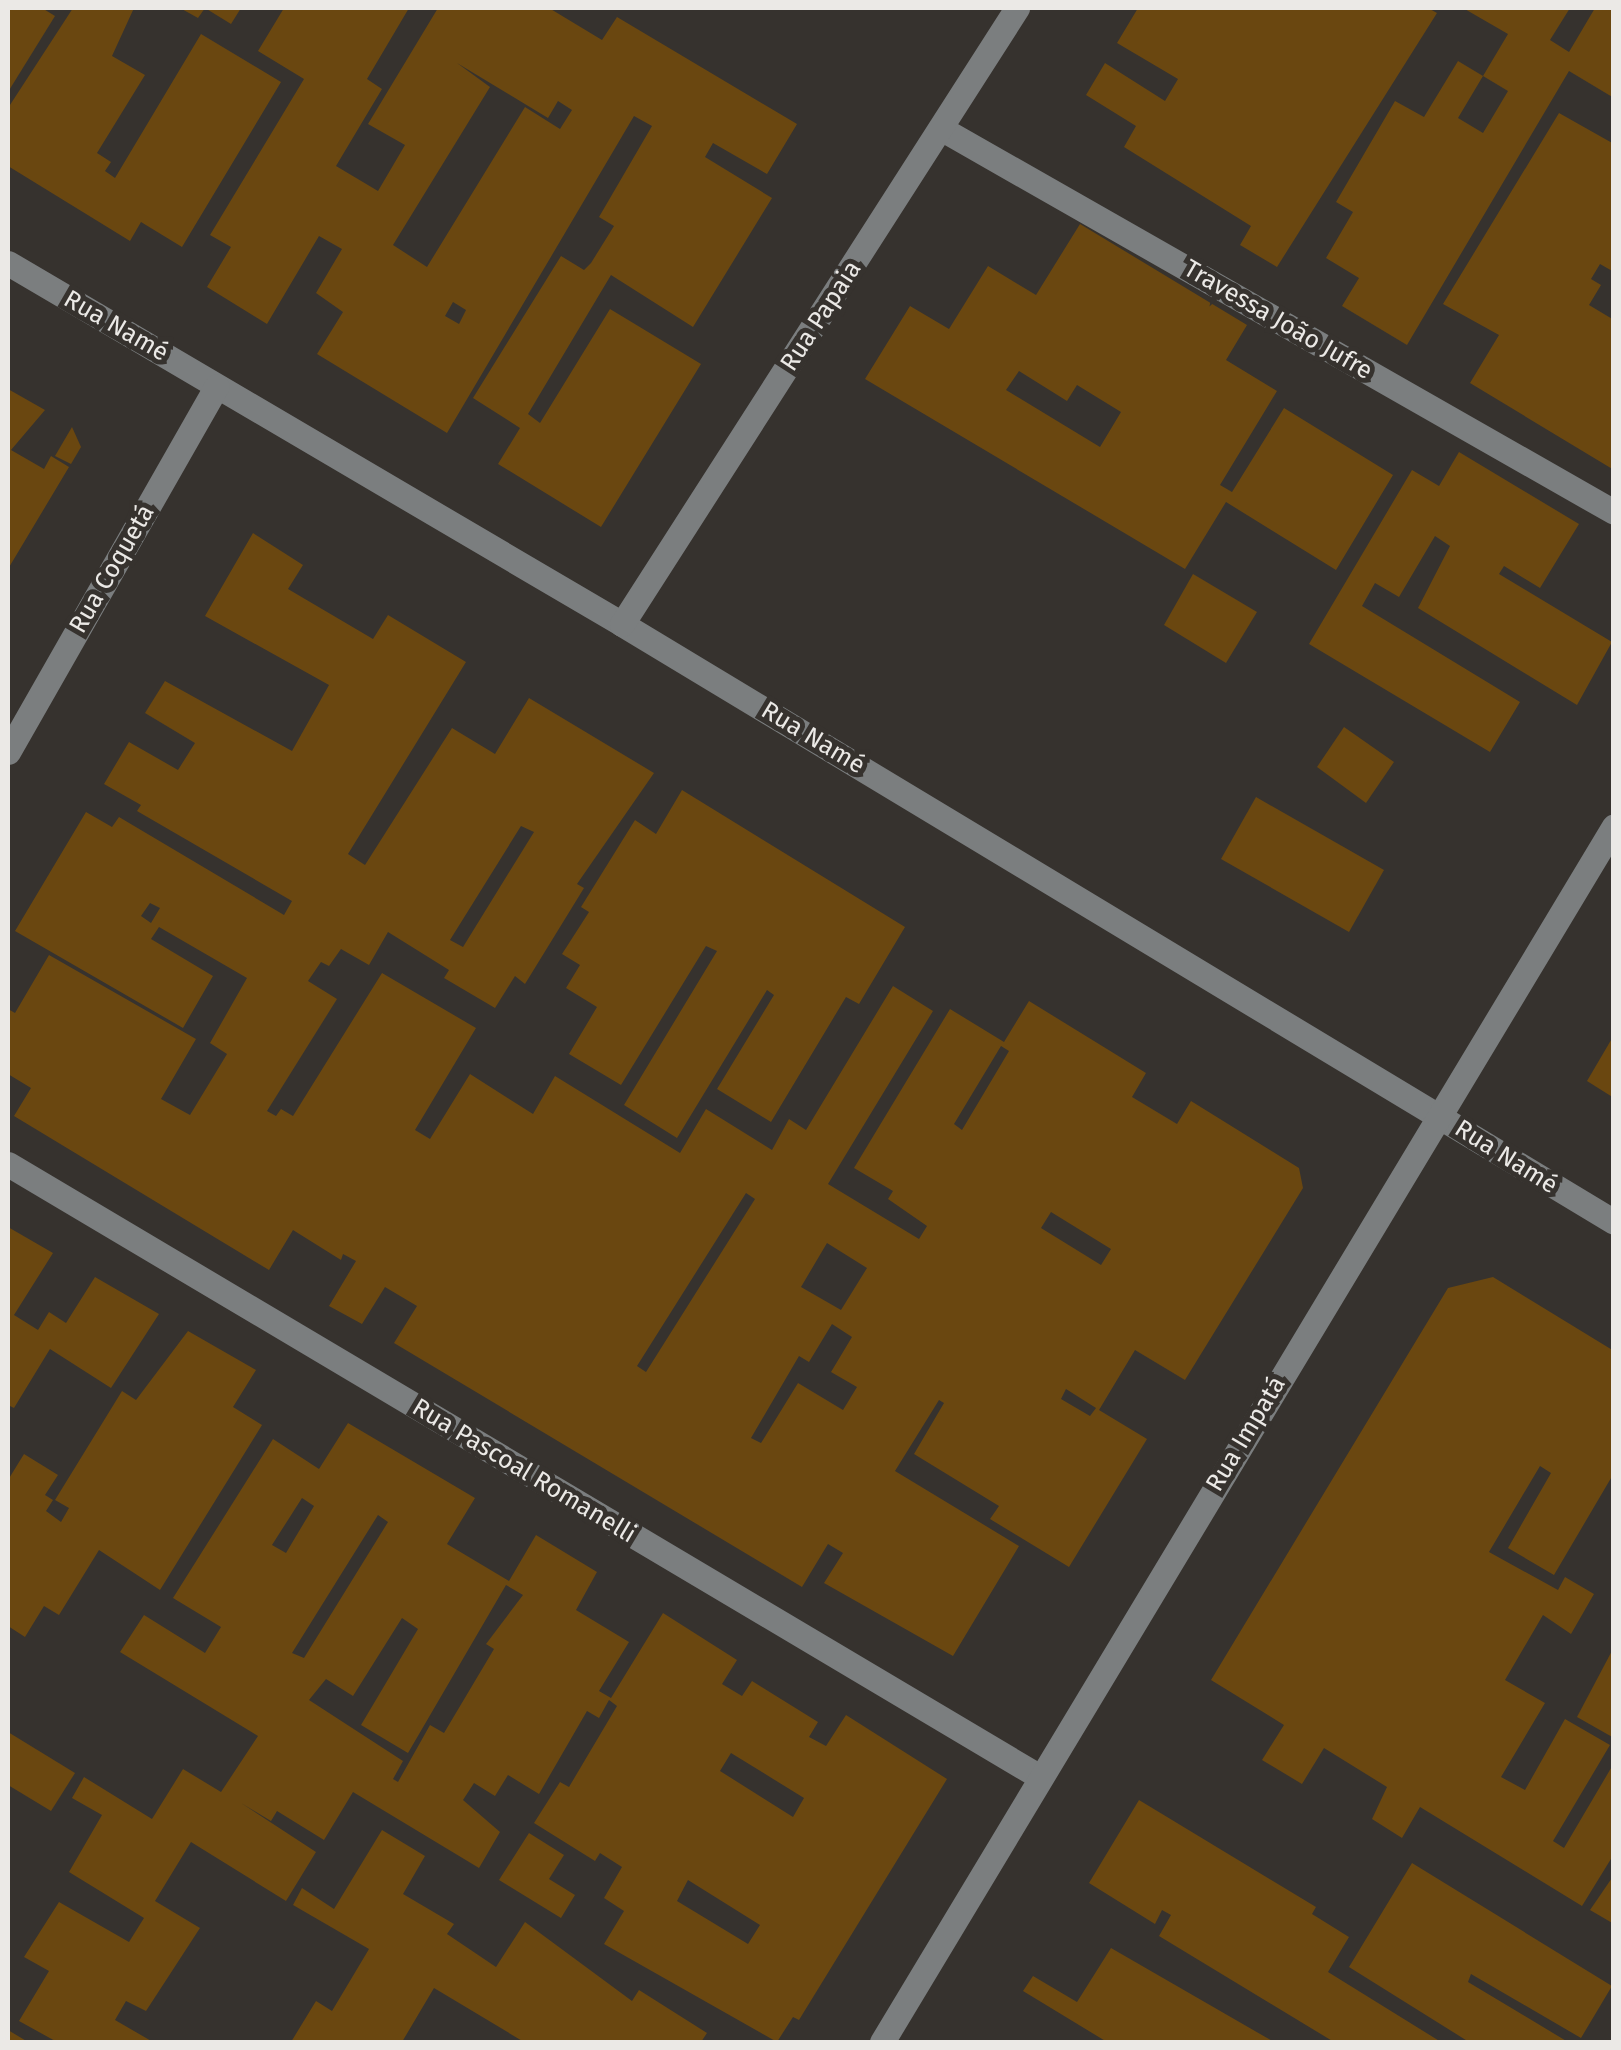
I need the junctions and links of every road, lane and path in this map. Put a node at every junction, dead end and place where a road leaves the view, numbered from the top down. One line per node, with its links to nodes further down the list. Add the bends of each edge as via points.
1 (1018, 8): 2 (street, Rua Papaia)
2 (942, 129): 5 (street, Travessa João Jufre); 6 (street, Rua Papaia)
3 (8, 263): 4 (street, Rua Namé)
4 (217, 386): 6 (street, Rua Namé); 7 (street, Rua Coquetá)
5 (1614, 512)
6 (622, 624): 9 (street, Rua Namé)
7 (8, 752)
8 (1614, 826): 9 (street, Rua Impatá)
9 (1438, 1115): 11 (street, Rua Namé); 12 (street, Rua Impatá)
10 (8, 1164): 12 (street, Rua Pascoal Romanelli)
11 (1614, 1222)
12 (1040, 1778): 13 (street, Rua Impatá)
13 (882, 2042)

